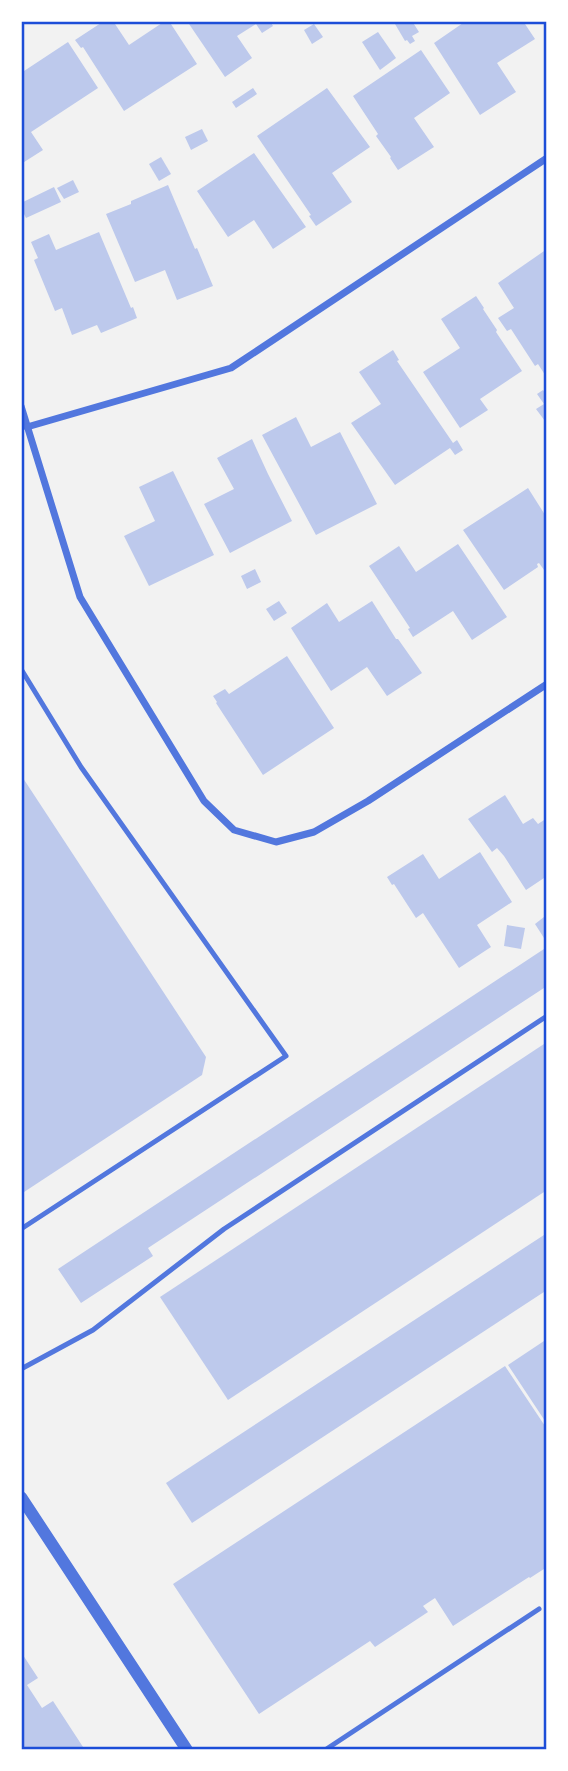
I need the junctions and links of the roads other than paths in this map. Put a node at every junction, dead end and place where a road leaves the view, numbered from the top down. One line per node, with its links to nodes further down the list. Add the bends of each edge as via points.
1 (547, 158): 3 (street, via 231,368)
2 (21, 406): 3 (street)
3 (27, 427): 5 (street, via 80,597 204,801 234,830 276,842 314,832)
4 (21, 668): 7 (lane, via 81,767 286,1056)
5 (547, 684)
6 (547, 1016): 8 (lane, via 224,1229 93,1330)
7 (21, 1229)
8 (21, 1369)
9 (21, 1497): 11 (street)
10 (539, 1609): 12 (lane)
11 (187, 1750)
12 (325, 1750)

